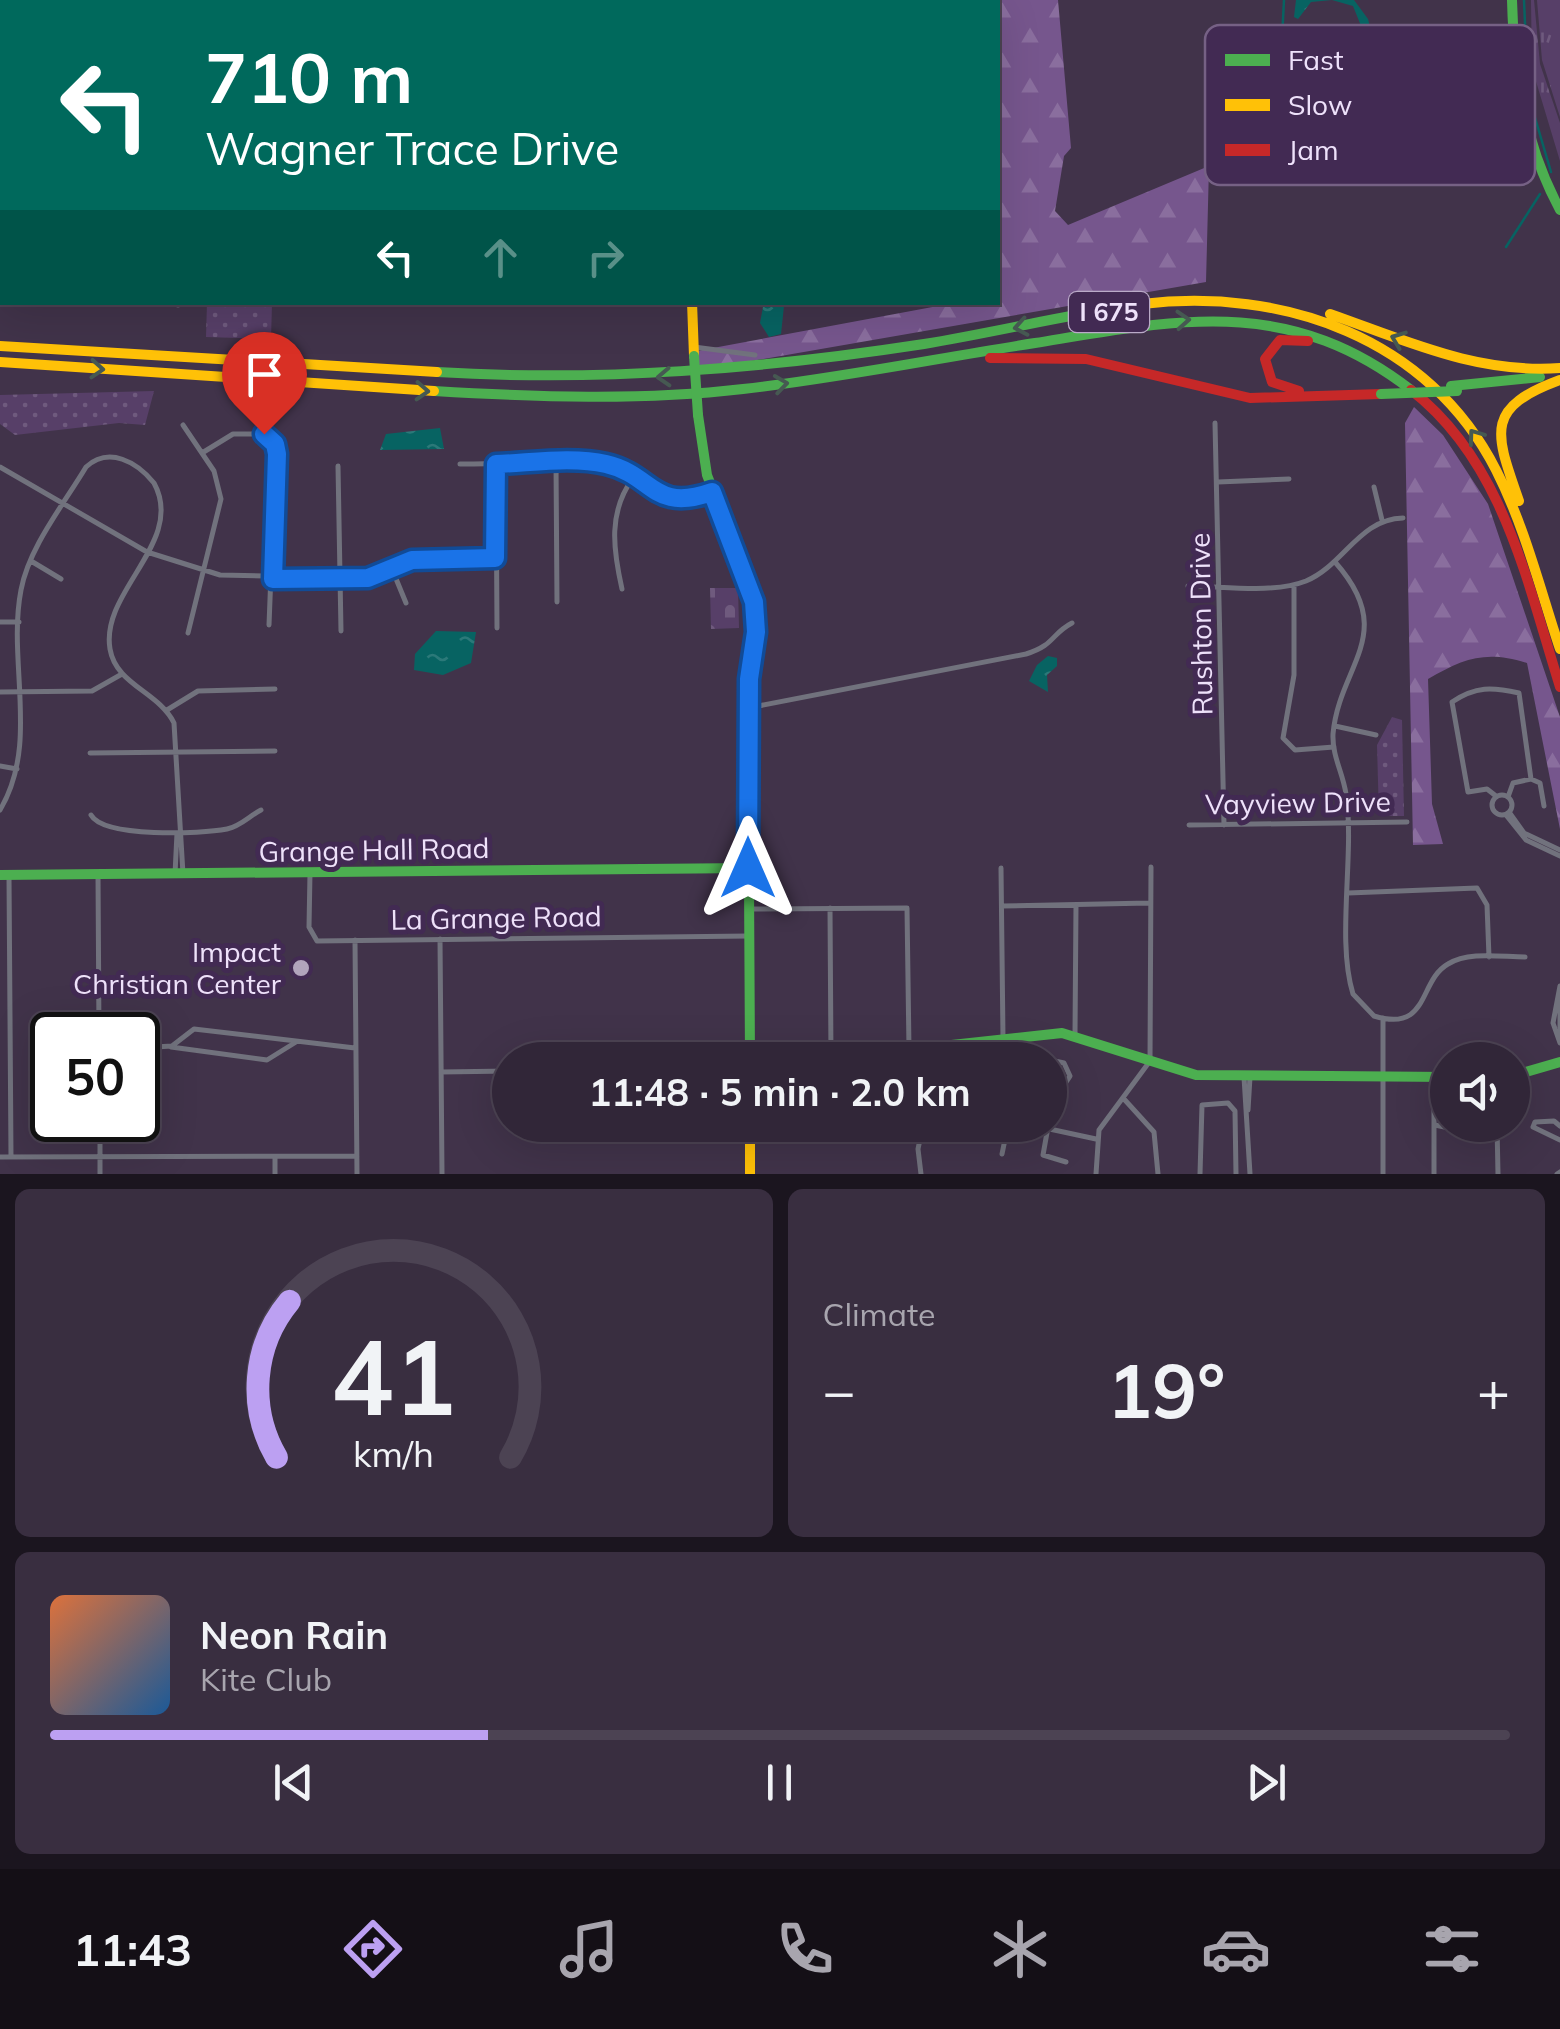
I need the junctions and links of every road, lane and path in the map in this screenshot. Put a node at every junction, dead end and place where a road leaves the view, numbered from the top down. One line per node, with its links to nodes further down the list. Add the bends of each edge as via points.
1 (1512, 0): 2 (main road)
2 (1512, 25)
3 (1535, 160): 4 (main road)
4 (1560, 210)
5 (692, 305): 8 (main road)
6 (1100, 314): 7 (main road, I 675, one-way to 7, via 759,368 623,379); 12 (main road, one-way to 6, via 1476,366 1320,311 1246,296 1171,298); 48 (main road, I 675, one-way to 6, via 1512,504 1482,444 1403,363 1341,328 1281,307 1170,303)
7 (0, 344)
8 (694, 352): 9 (street); 27 (main road, bridge)
9 (755, 355)
10 (0, 362): 11 (main road, I 675, one-way to 11, via 592,398 709,392)
11 (879, 368): 13 (main road, via 1059,356 1250,398); 22 (main road, I 675, one-way to 22, via 1143,324 1255,321 1326,339 1374,364 1438,414)
12 (1560, 375): 13 (main road, bridge); 48 (main road, via 1516,398 1500,427)
13 (1378, 392): 22 (main road, via 1283,389 1266,374 1266,354 1280,340 1295,338 1366,366 1438,421)
14 (1215, 423): 25 (street, Rushton Drive)
15 (183, 425): 16 (street)
16 (202, 454): 36 (street, via 220,498); 39 (street, via 237,432 260,433 275,444)
17 (556, 463): 19 (street); 23 (street, via 605,464); 44 (street)
18 (460, 464): 19 (street)
19 (496, 464): 32 (street)
20 (338, 466): 38 (street)
21 (0, 467): 28 (street)
22 (1482, 471): 56 (main road, I 675)
23 (633, 478): 27 (street, via 668,498); 43 (street, via 614,511)
24 (1289, 478): 25 (street)
25 (1218, 482): 42 (street, Rushton Drive)
26 (1374, 487): 30 (street)
27 (712, 492): 60 (main road, via 754,602)
28 (64, 504): 31 (street); 31 (street, via 91,462 107,456 124,460 150,478 160,496 161,522); 33 (street)
29 (1403, 518): 30 (street)
30 (1382, 520): 34 (street)
31 (147, 552): 36 (street); 55 (street, via 110,630 110,652)
32 (495, 558): 35 (street, via 422,558); 51 (street)
33 (31, 561): 37 (street); 47 (street)
34 (1334, 562): 40 (street); 62 (street, via 1357,592 1362,629 1360,656)
35 (392, 568): 38 (street, via 368,578); 45 (street)
36 (206, 573): 39 (street); 53 (street)
37 (61, 578)
38 (340, 578): 39 (street); 52 (street)
39 (273, 579): 50 (street)
40 (1294, 584): 42 (street); 64 (street, via 1293,686 1283,738 1295,750)
41 (1188, 586): 42 (street)
42 (1222, 586): 81 (street, Rushton Drive)
43 (622, 589)
44 (557, 602)
45 (406, 603)
46 (0, 622): 47 (street)
47 (19, 622): 59 (street)
48 (1551, 622): 54 (main road, I 675)
49 (1072, 623): 60 (street, via 1052,644 1026,654)
50 (270, 625)
51 (496, 628)
52 (341, 631)
53 (188, 633)
54 (1560, 649)
55 (122, 674): 59 (street, via 92,691); 61 (street)
56 (1560, 687)
57 (275, 689): 61 (street, via 204,690)
58 (0, 692): 59 (street)
59 (19, 692): 69 (street)
60 (748, 708): 84 (main road)
61 (167, 710): 67 (street)
62 (1334, 726): 63 (street); 64 (street)
63 (1376, 735)
64 (1334, 747): 79 (street)
65 (275, 751): 67 (street)
66 (90, 752): 67 (street)
67 (178, 752): 82 (street)
68 (0, 766): 69 (street)
69 (17, 769): 74 (street)
70 (1531, 779): 71 (street, via 1519,693 1471,690 1452,702 1468,792 1486,789); 72 (street, via 1514,783); 73 (street, via 1540,783)
71 (1496, 796): 72 (street); 76 (street, via 1493,810)
72 (1508, 797): 76 (street)
73 (1544, 806)
74 (0, 810)
75 (262, 810): 82 (street, via 226,829)
76 (1507, 814): 83 (street, via 1524,834)
77 (91, 815): 82 (street, via 114,830)
78 (1408, 822): 79 (street, Vayview Drive)
79 (1348, 823): 81 (street, Vayview Drive); 91 (street)
80 (1189, 825): 81 (street, Vayview Drive)
81 (1224, 825)
82 (178, 830): 89 (street)
83 (1560, 853)
84 (748, 868): 87 (main road, Grange Hall Road); 96 (main road)
85 (1001, 868): 94 (street)
86 (1151, 868): 92 (street)
87 (310, 872): 89 (main road, Grange Hall Road); 99 (street, La Grange Road, via 311,937)
88 (98, 874): 89 (main road, Grange Hall Road); 90 (main road, Grange Hall Road); 104 (street)
89 (179, 874)
90 (5, 876): 142 (street)
91 (1348, 893): 100 (street, via 1477,888 1487,905); 105 (street, via 1351,988 1365,1010)
92 (1150, 904): 93 (street); 118 (street)
93 (1076, 905): 94 (street); 107 (street)
94 (1002, 906): 108 (street)
95 (830, 908): 96 (street); 111 (street); 112 (street, via 904,906 909,913)
96 (748, 909): 97 (main road)
97 (749, 936): 98 (street, La Grange Road); 110 (main road)
98 (440, 939): 99 (street, La Grange Road); 122 (street)
99 (355, 940): 117 (street)
100 (1489, 957): 101 (street); 105 (street, via 1446,964 1420,1008)
101 (1525, 957)
102 (1560, 986): 114 (street, via 1552,1022)
103 (1560, 995): 106 (street)
104 (99, 1012)
105 (1383, 1018): 124 (street)
106 (1560, 1033)
107 (1076, 1034): 108 (main road); 118 (main road)
108 (1004, 1038): 113 (main road)
109 (296, 1042): 116 (street, via 270,1060); 116 (street, via 194,1028); 117 (street)
110 (750, 1042)
111 (831, 1042)
112 (910, 1042)
113 (972, 1042)
114 (1560, 1043)
115 (160, 1047): 116 (street)
116 (169, 1047)
117 (356, 1048): 140 (street)
118 (1150, 1062): 123 (main road, via 1196,1075); 126 (street)
119 (1560, 1062): 121 (main road)
120 (492, 1071): 122 (street)
121 (1530, 1071)
122 (441, 1072): 148 (street)
123 (1247, 1077): 124 (main road); 155 (street)
124 (1384, 1077): 125 (main road); 156 (street)
125 (1430, 1077)
126 (1124, 1099): 129 (street); 152 (street, via 1154,1132)
127 (1560, 1126): 130 (street, via 1554,1121 1533,1127)
128 (1067, 1132): 129 (street)
129 (1096, 1139): 151 (street)
130 (1560, 1140)
131 (100, 1142): 143 (street)
132 (750, 1142): 149 (main road)
133 (920, 1142): 150 (street)
134 (1004, 1142): 138 (street)
135 (1045, 1142): 144 (street, via 1043,1155)
136 (1434, 1142): 157 (street)
137 (1497, 1142): 158 (street)
138 (1002, 1154)
139 (275, 1156): 140 (street); 143 (street); 146 (street)
140 (357, 1156): 147 (street)
141 (0, 1157): 142 (street)
142 (11, 1157): 143 (street)
143 (100, 1157): 145 (street)
144 (1066, 1162)
145 (100, 1174)
146 (275, 1174)
147 (357, 1174)
148 (442, 1174)
149 (750, 1174)
150 (921, 1174)
151 (1096, 1174)
152 (1158, 1174)
153 (1200, 1174): 154 (street, via 1202,1105 1228,1103 1235,1111)
154 (1236, 1174)
155 (1252, 1174)
156 (1383, 1174)
157 (1434, 1174)
158 (1498, 1174)

